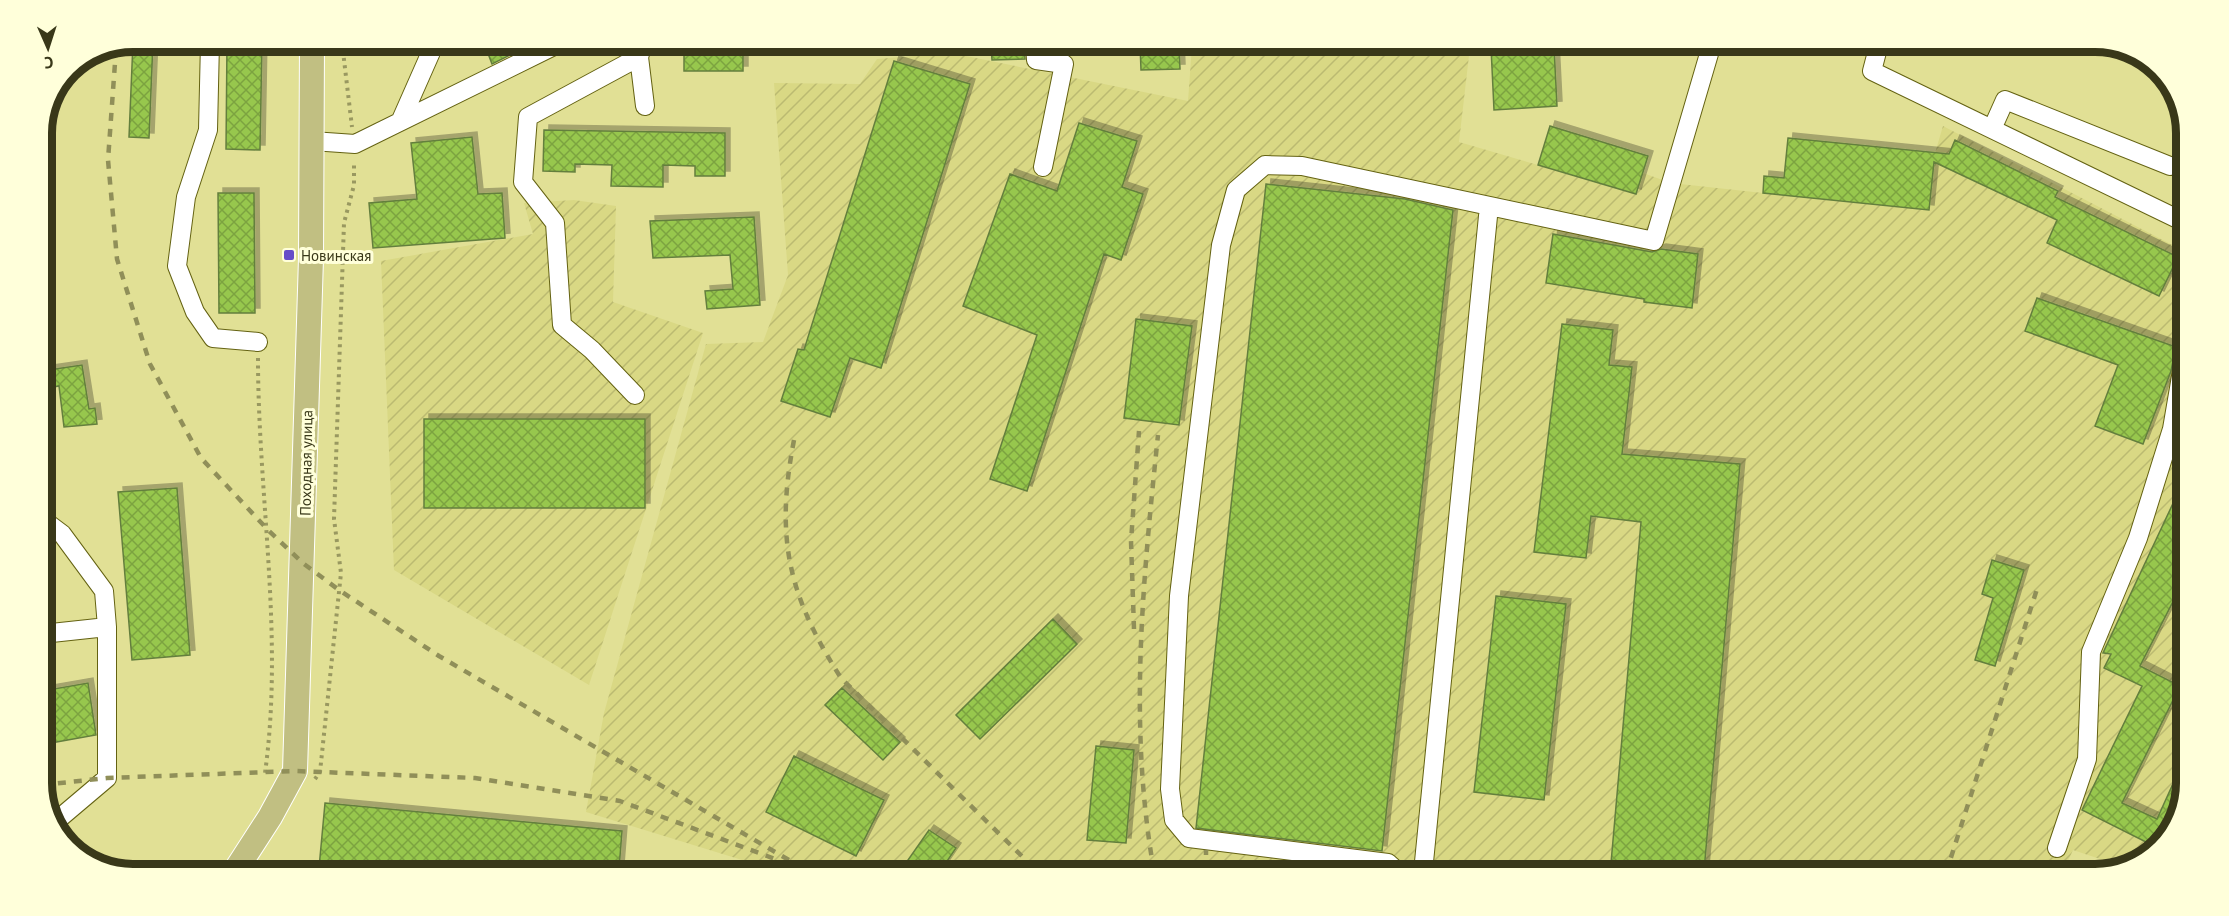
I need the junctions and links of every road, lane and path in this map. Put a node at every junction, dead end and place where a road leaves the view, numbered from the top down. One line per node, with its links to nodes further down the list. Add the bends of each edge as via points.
1 (210, 52): 20 (lane, via 208,130 186,197 177,266 195,312 213,338)
2 (312, 52): 14 (main road, Походная улица)
3 (343, 52): 15 (path)
4 (431, 52): 12 (lane)
5 (543, 52): 12 (lane)
6 (638, 52): 21 (lane, via 528,117 524,182 555,222 562,325)
7 (641, 52): 11 (lane)
8 (1035, 52): 17 (lane, via 1036,60 1064,64)
9 (1710, 52): 18 (lane, via 1654,241)
10 (1877, 52): 13 (lane, via 1872,71)
11 (645, 106)
12 (401, 120): 15 (lane)
13 (1992, 129): 16 (lane, via 2005,100); 19 (lane)
14 (312, 141): 15 (lane); 30 (main road, Походная улица, via 304,564 295,771)
15 (355, 144): 27 (path, via 354,185 344,223 334,519 341,573 320,772)
16 (2170, 165)
17 (1043, 167)
18 (1489, 206): 31 (lane, via 1302,166 1265,165 1236,190 1221,245 1179,596 1170,789 1174,820 1189,838); 32 (lane)
19 (2176, 218)
20 (258, 342): 26 (path, via 258,407 268,531 271,730)
21 (635, 395)
22 (2176, 406): 29 (lane, via 2138,538 2091,652 2087,759)
23 (53, 527): 24 (lane, via 104,591)
24 (107, 627): 25 (lane); 28 (lane, via 107,778)
25 (53, 633)
26 (265, 773)
27 (314, 781)
28 (61, 817)
29 (2057, 848)
30 (240, 863)
31 (1388, 863)
32 (1425, 863)

